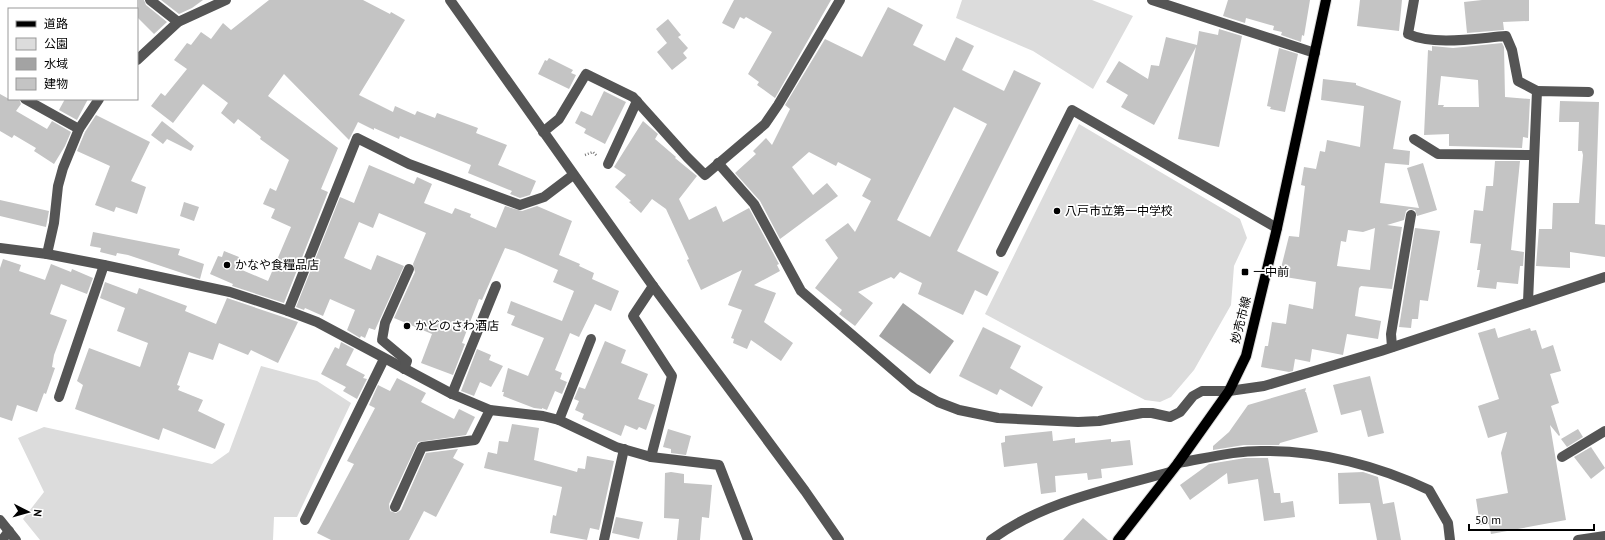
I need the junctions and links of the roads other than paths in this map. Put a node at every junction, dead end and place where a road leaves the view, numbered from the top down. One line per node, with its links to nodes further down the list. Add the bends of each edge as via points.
1 (150, 0): 8 (street)
2 (226, 0): 8 (street)
3 (450, 0): 17 (street)
4 (840, 0): 20 (street, via 765,124)
5 (1152, 0): 9 (street)
6 (1326, 0): 9 (main road, 妙売市線)
7 (1414, 0): 11 (street, via 1408,34 1419,39 1440,40 1506,36 1512,50 1518,81)
8 (178, 22): 10 (street)
9 (1315, 52): 24 (main road, 妙売市線)
10 (138, 59)
11 (1537, 91): 12 (street); 19 (street)
12 (1589, 92)
13 (27, 100): 16 (street)
14 (98, 100): 16 (street)
15 (637, 101): 17 (street, via 586,74 559,119); 20 (street, via 705,175); 21 (street)
16 (79, 129): 27 (street, via 58,186)
17 (543, 132): 22 (street)
18 (1414, 139): 19 (street, via 1438,154)
19 (1534, 155): 33 (street)
20 (718, 163): 39 (street, via 754,204 801,291 914,388 938,402 959,410 998,418 1078,422 1142,413 1170,417 1180,412 1193,396 1202,391)
21 (608, 164)
22 (573, 175): 32 (street); 34 (street, via 544,196 520,205 409,164 357,138)
23 (1411, 215): 36 (street, via 1390,334)
24 (1277, 228): 26 (street, via 1072,110); 39 (main road, 妙売市線, via 1246,356)
25 (0, 248): 27 (street)
26 (1001, 252)
27 (47, 254): 28 (street)
28 (104, 265): 34 (street, via 230,292); 41 (street)
29 (409, 269): 38 (street, via 385,322 382,340 407,361)
30 (1605, 277): 33 (street)
31 (496, 286): 40 (street)
32 (653, 286): 46 (street, via 633,316 672,376); 59 (street)
33 (1528, 302): 36 (street)
34 (288, 311): 37 (street, via 317,322)
35 (591, 340): 43 (street)
36 (1392, 347): 39 (street, via 1264,386)
37 (384, 359): 38 (street); 52 (street)
38 (404, 370): 40 (street)
39 (1229, 391): 48 (main road, 妙売市線)
40 (452, 394): 42 (street)
41 (59, 397)
42 (490, 410): 43 (street); 50 (street, via 475,440 422,447)
43 (559, 420): 45 (street)
44 (1605, 431): 47 (street)
45 (624, 449): 46 (street); 57 (street)
46 (650, 457): 58 (street, via 719,465)
47 (1562, 458)
48 (1178, 463): 49 (main road, 妙売市線); 62 (street, via 1265,450 1321,454 1351,462 1429,490 1448,523)
49 (1170, 472): 60 (street, via 1081,497 1038,513); 61 (main road, 妙売市線)
50 (395, 507)
51 (0, 520): 53 (street)
52 (305, 520)
53 (9, 532): 55 (street); 56 (street)
54 (1605, 536): 63 (street)
55 (2, 540)
56 (16, 540)
57 (604, 540)
58 (748, 540)
59 (839, 540)
60 (991, 540)
61 (1118, 540)
62 (1450, 540)
63 (1578, 540)

